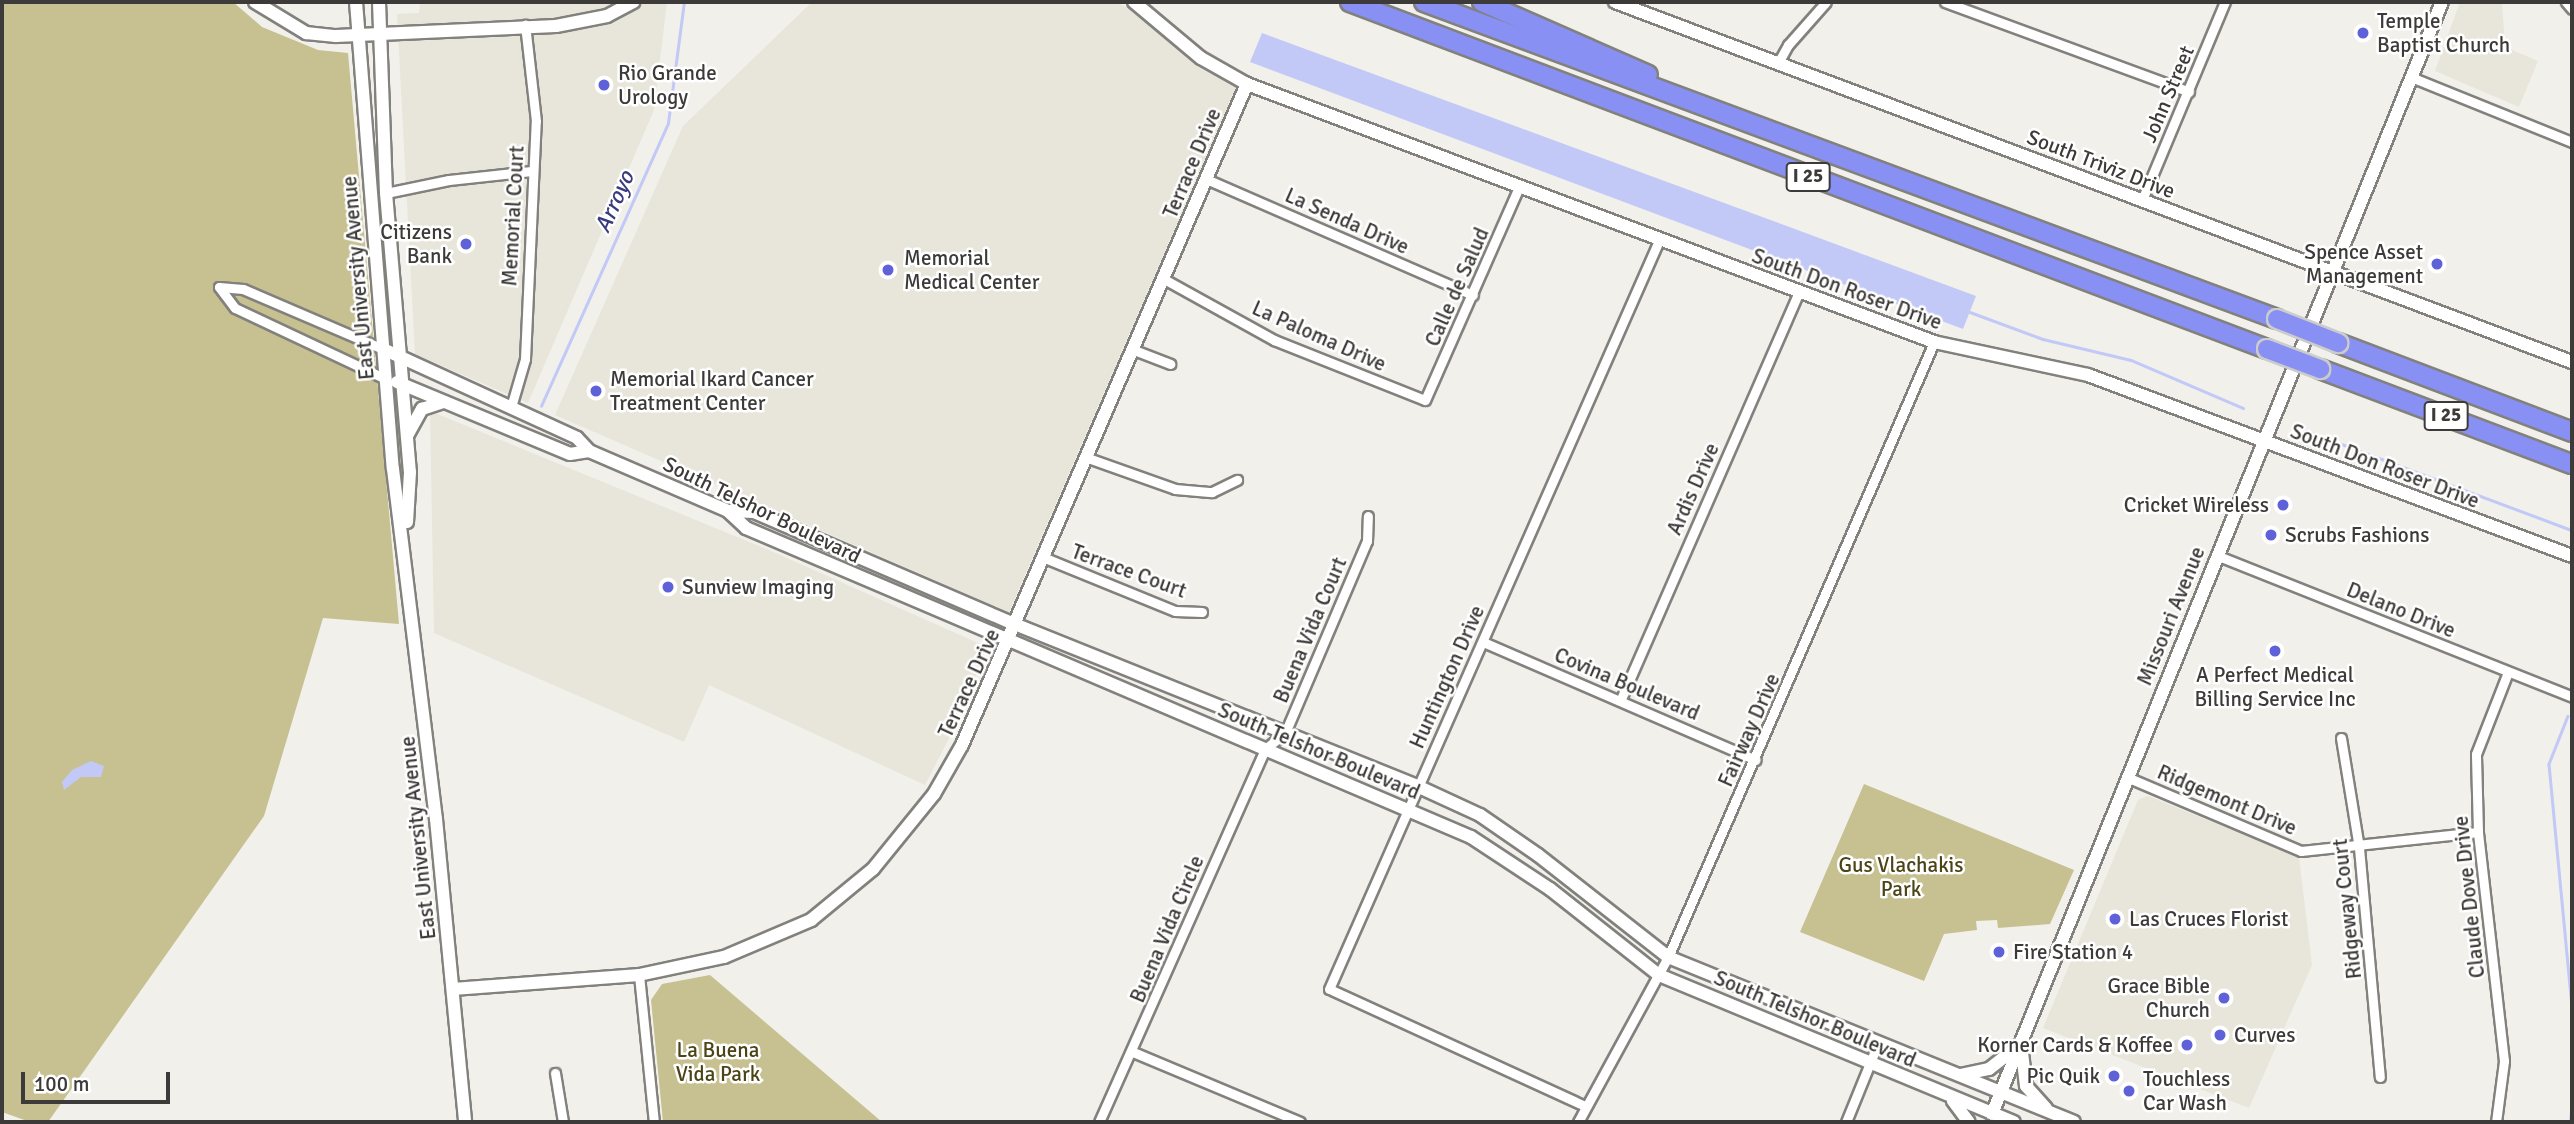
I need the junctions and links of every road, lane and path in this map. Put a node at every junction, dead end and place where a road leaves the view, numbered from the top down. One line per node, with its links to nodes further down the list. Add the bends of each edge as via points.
1 (255, 2): 18 (main road, via 306,33)
2 (356, 2): 18 (main road, East University Avenue)
3 (379, 2): 17 (main road, East University Avenue)
4 (633, 2): 16 (main road, via 607,16 556,26)
5 (1134, 2): 21 (main road, South Don Roser Drive, via 1201,58)
6 (1350, 2): 51 (highway, I 25, bridge)
7 (1424, 2): 24 (highway, I 25)
8 (1482, 2): 24 (highway)
9 (1615, 2): 19 (main road, South Triviz Drive)
10 (1826, 2): 19 (street)
11 (1945, 2): 22 (street)
12 (2225, 2): 22 (street, John Street)
13 (2442, 2): 20 (main road, Missouri Avenue)
14 (2566, 2): 15 (street)
15 (2572, 9)
16 (525, 25): 17 (main road); 25 (street, Memorial Court, via 536,121)
17 (379, 34): 18 (main road); 28 (main road, East University Avenue)
18 (355, 36): 36 (main road, East University Avenue)
19 (1778, 64): 29 (main road, South Triviz Drive)
20 (2411, 77): 23 (street); 31 (main road, Missouri Avenue)
21 (1247, 84): 26 (main road, Terrace Drive); 27 (main road, South Don Roser Drive)
22 (2189, 92): 29 (street, John Street)
23 (2572, 142)
24 (1808, 146): 46 (highway, I 25, bridge)
25 (532, 171): 28 (street); 45 (street, Memorial Court, via 525,359)
26 (1206, 179): 32 (main road, Terrace Drive); 34 (street, La Senda Drive)
27 (1519, 187): 30 (main road, South Don Roser Drive); 34 (street, Calle de Salud)
28 (386, 192): 38 (main road, East University Avenue)
29 (2142, 200): 31 (main road, South Triviz Drive)
30 (1660, 238): 33 (main road, South Don Roser Drive); 63 (street, Huntington Drive)
31 (2333, 272): 39 (main road, South Triviz Drive); 48 (main road, Missouri Avenue)
32 (1164, 279): 37 (main road, Terrace Drive); 43 (street, La Paloma Drive, via 1274,340)
33 (1798, 293): 35 (main road, South Don Roser Drive); 67 (street, Ardis Drive)
34 (1473, 295): 43 (street, Calle de Salud)
35 (1934, 342): 48 (main road, South Don Roser Drive, via 2088,375); 71 (street, Fairway Drive)
36 (383, 349): 38 (main road, South Telshor Boulevard); 41 (main road, East University Avenue); 41 (street, South Telshor Boulevard, via 243,289 219,287 235,308)
37 (1133, 350): 40 (street); 50 (main road, Terrace Drive)
38 (402, 358): 42 (main road, East University Avenue); 45 (main road, South Telshor Boulevard)
39 (2572, 362)
40 (1170, 364)
41 (386, 379): 42 (main road, South Telshor Boulevard); 57 (main road, East University Avenue)
42 (403, 384): 44 (main road, South Telshor Boulevard); 47 (main road, East University Avenue)
43 (1425, 400)
44 (446, 402): 47 (main road, via 422,409); 49 (main road, South Telshor Boulevard, via 570,454)
45 (511, 407): 49 (main road, South Telshor Boulevard, via 577,438)
46 (2572, 432)
47 (407, 438): 57 (main road, East University Avenue)
48 (2262, 438): 58 (main road, Missouri Avenue); 59 (main road, South Don Roser Drive)
49 (589, 451): 53 (main road, South Telshor Boulevard)
50 (1088, 458): 52 (street, via 1175,489 1212,492); 60 (main road, Terrace Drive)
51 (2572, 464)
52 (1237, 480)
53 (728, 511): 55 (main road, South Telshor Boulevard, via 754,512); 56 (main road, South Telshor Boulevard, via 746,528)
54 (1368, 516): 68 (street, Buena Vida Court, via 1367,541)
55 (796, 530): 56 (main road); 62 (main road, South Telshor Boulevard)
56 (788, 547): 64 (main road, South Telshor Boulevard)
57 (406, 551): 80 (main road, East University Avenue)
58 (2216, 555): 65 (street, Delano Drive); 72 (main road, Missouri Avenue)
59 (2572, 556)
60 (1045, 558): 61 (street, Terrace Court, via 1175,611); 62 (main road, Terrace Drive)
61 (1202, 612)
62 (1017, 625): 64 (main road, Terrace Drive); 68 (main road, South Telshor Boulevard)
63 (1483, 642): 67 (street, Covina Boulevard); 73 (street, Huntington Drive)
64 (1009, 644): 70 (main road, South Telshor Boulevard); 78 (main road, Terrace Drive, via 943,781 873,869 811,920 724,957)
65 (2508, 673): 66 (street, Delano Drive); 75 (street, Claude Dove Drive, via 2476,754)
66 (2572, 698)
67 (1621, 699): 71 (street, Covina Boulevard)
68 (1285, 733): 70 (street, Buena Vida Court); 73 (main road, South Telshor Boulevard)
69 (2341, 738): 76 (street, Ridgeway Court)
70 (1265, 749): 74 (main road, South Telshor Boulevard); 83 (street, Buena Vida Circle)
71 (1756, 760): 77 (street, Fairway Drive)
72 (2129, 778): 76 (street, Ridgemont Drive, via 2301,851); 82 (main road, Missouri Avenue)
73 (1418, 786): 74 (street, Huntington Drive); 77 (main road, South Telshor Boulevard, via 1480,815)
74 (1408, 808): 79 (main road, South Telshor Boulevard, via 1471,838 1550,889); 90 (street, Huntington Drive, via 1329,989)
75 (2478, 832): 76 (street, Ridgemont Drive); 103 (street, Claude Dove Drive, via 2504,1061)
76 (2359, 848): 87 (street, Ridgeway Court)
77 (1668, 957): 79 (street, Fairway Drive); 81 (main road, South Telshor Boulevard)
78 (639, 975): 80 (main road, Terrace Drive); 95 (street)
79 (1659, 975): 84 (main road, South Telshor Boulevard); 90 (street, Fairway Drive)
80 (453, 989): 93 (main road, East University Avenue)
81 (1878, 1043): 84 (street); 86 (main road, South Telshor Boulevard)
82 (2020, 1043): 86 (main road, via 1989,1069); 88 (main road, Missouri Avenue); 91 (main road, via 2026,1086)
83 (1133, 1052): 96 (street, Buena Vida Circle); 97 (street)
84 (1870, 1062): 89 (main road, South Telshor Boulevard); 99 (street)
85 (555, 1073): 94 (street)
86 (1956, 1074): 88 (main road, South Telshor Boulevard)
87 (2380, 1077)
88 (2000, 1093): 91 (main road, South Telshor Boulevard); 92 (main road, Missouri Avenue)
89 (1948, 1095): 92 (main road, South Telshor Boulevard); 100 (main road)
90 (1585, 1106): 98 (street, Fairway Drive)
91 (2055, 1114): 102 (main road, South Telshor Boulevard)
92 (1990, 1118): 101 (main road, South Telshor Boulevard)
93 (465, 1122)
94 (563, 1122)
95 (654, 1122)
96 (1099, 1122)
97 (1300, 1122)
98 (1578, 1122)
99 (1846, 1122)
100 (1969, 1122)
101 (2014, 1122)
102 (2074, 1122)
103 (2496, 1122)

